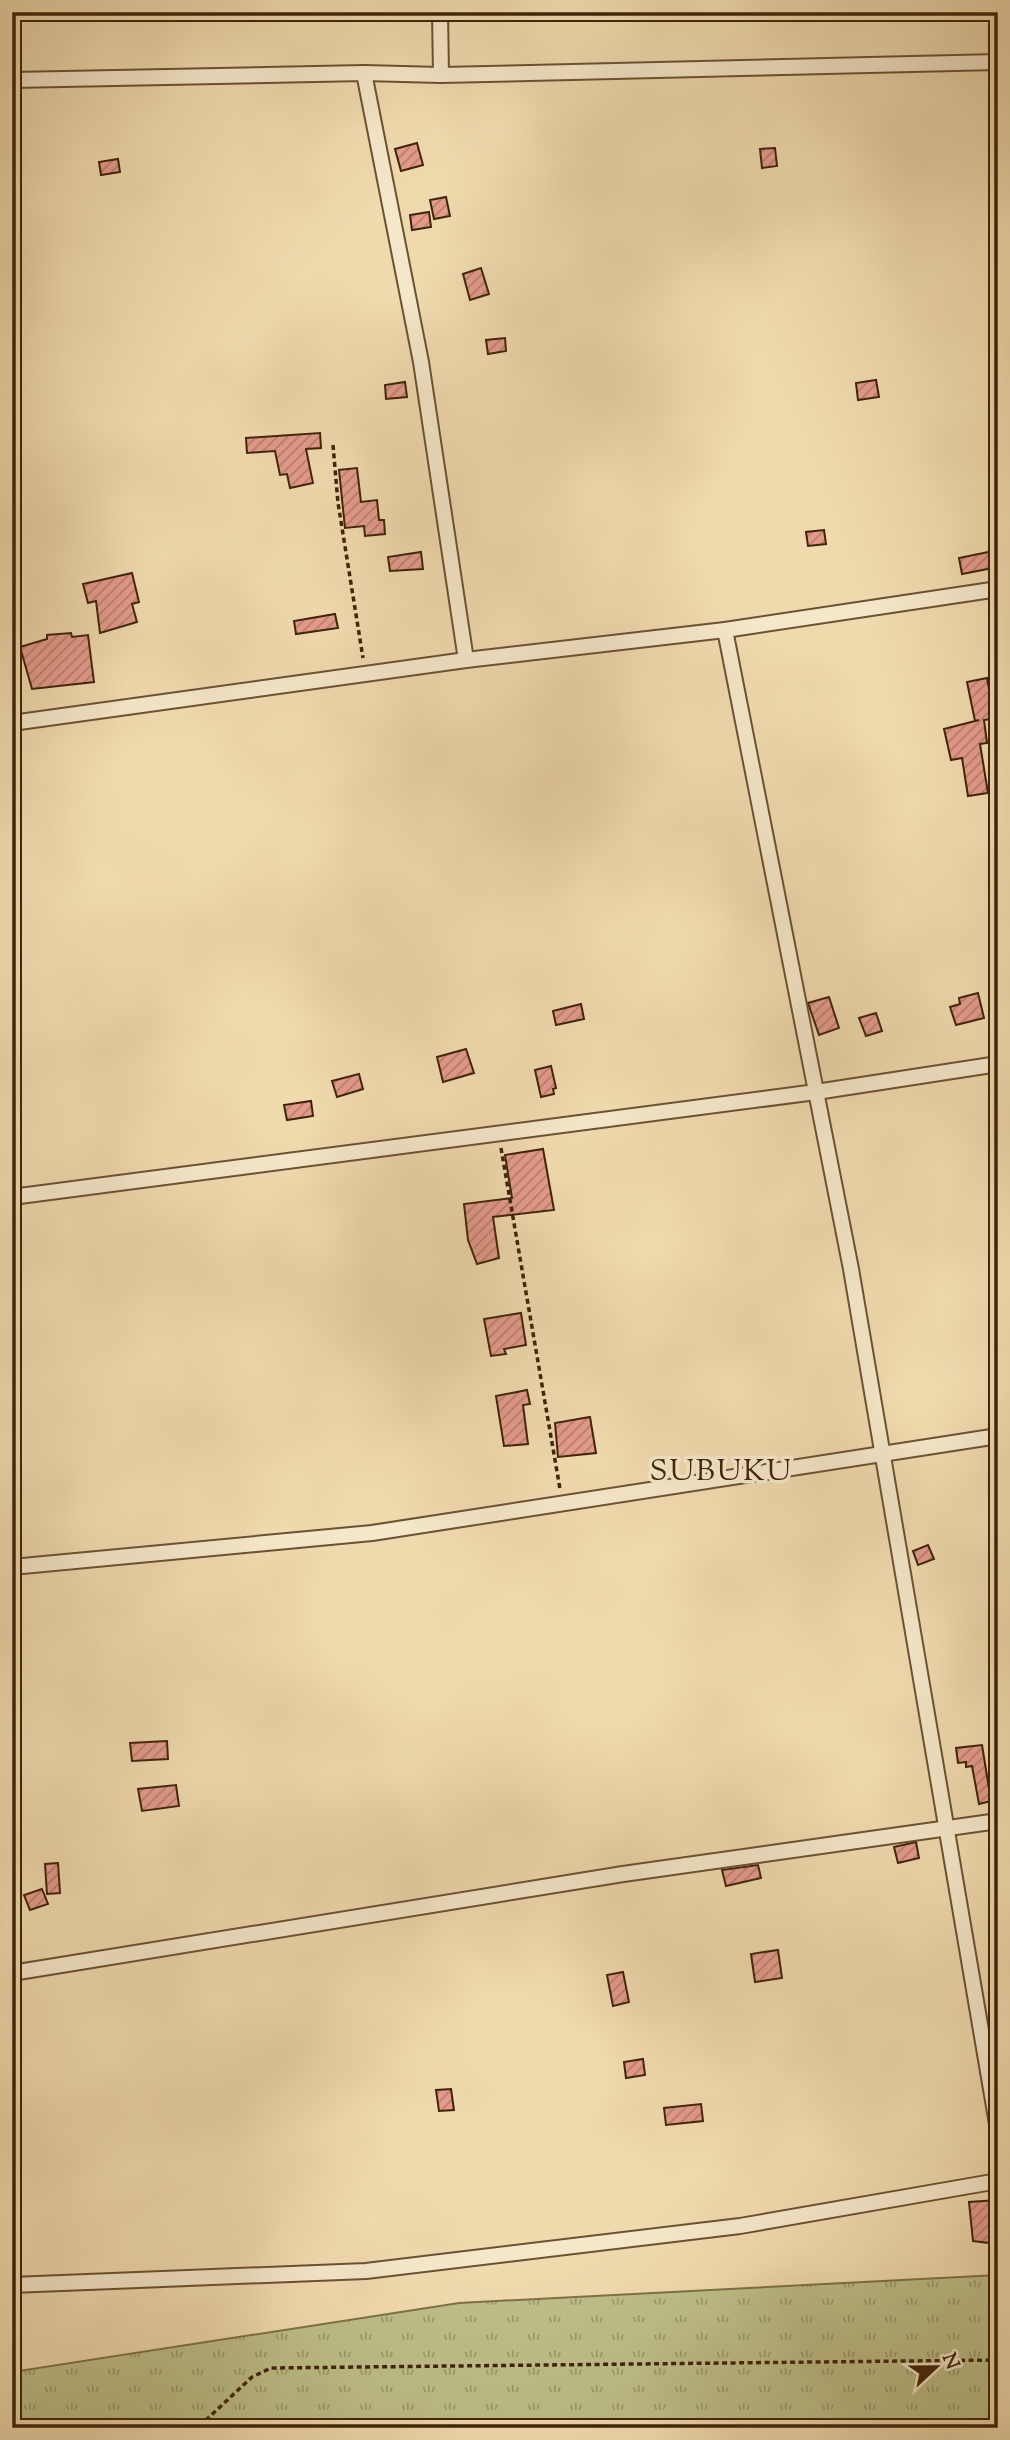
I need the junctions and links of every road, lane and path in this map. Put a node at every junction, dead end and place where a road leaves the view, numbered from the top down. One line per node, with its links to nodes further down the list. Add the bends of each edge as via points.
1 (440, 12): 4 (street)
2 (998, 62): 4 (street)
3 (364, 73): 4 (street); 5 (street); 9 (street, via 421,362)
4 (441, 75)
5 (12, 80)
6 (333, 445): 10 (path)
7 (998, 589): 8 (street)
8 (725, 630): 9 (street); 13 (street)
9 (466, 660): 10 (street)
10 (365, 674): 11 (street)
11 (12, 723)
12 (998, 1064): 13 (street)
13 (816, 1092): 14 (street); 17 (street)
14 (499, 1133): 15 (street); 18 (path)
15 (12, 1197)
16 (998, 1437): 17 (street)
17 (882, 1457): 18 (street); 21 (street)
18 (563, 1505): 19 (street, via 372,1533)
19 (12, 1567)
20 (998, 1821): 21 (street)
21 (946, 1828): 22 (street, via 622,1874); 23 (street)
22 (12, 1973)
23 (998, 2130)
24 (998, 2181): 25 (street, via 740,2226 366,2271)
25 (12, 2285)
26 (998, 2360): 27 (path, via 271,2368 252,2376 206,2420)
27 (121, 2428)

